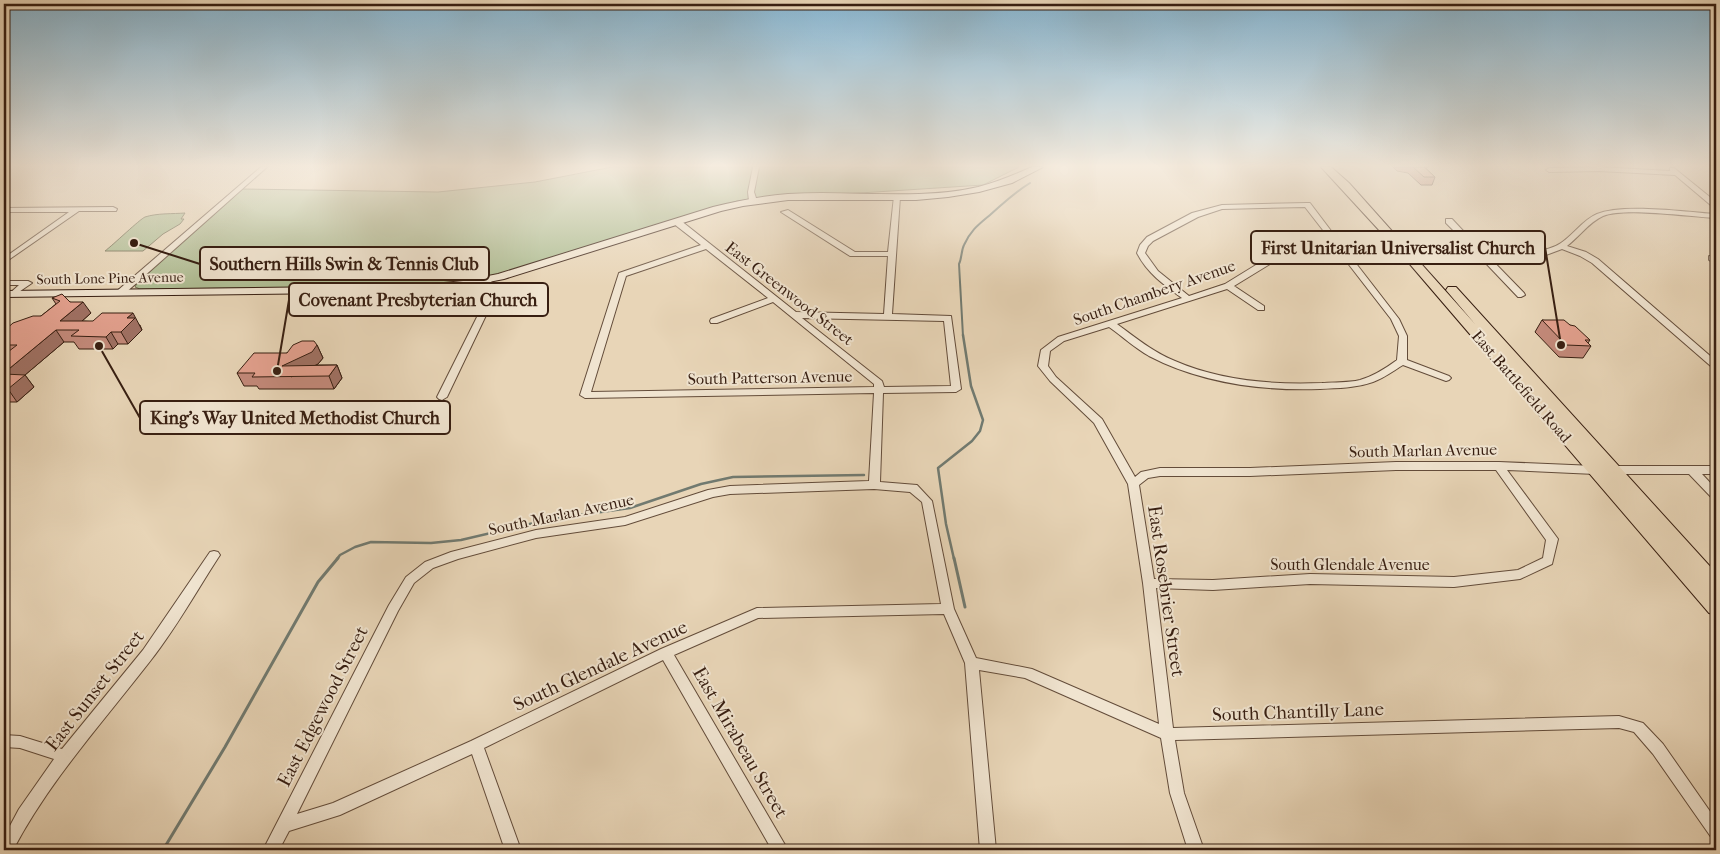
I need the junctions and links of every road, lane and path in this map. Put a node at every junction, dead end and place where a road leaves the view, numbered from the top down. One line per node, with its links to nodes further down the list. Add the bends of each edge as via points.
1 (218, 207): 25 (street)
2 (727, 207): 13 (main road, South Lone Pine Avenue)
3 (895, 207): 19 (street)
4 (1234, 207): 28 (street, via 1195,214 1144,245 1141,253 1152,271)
5 (1308, 207): 20 (street)
6 (1367, 207): 17 (main road, East Battlefield Road)
7 (1374, 207): 17 (main road, East Battlefield Road)
8 (113, 209): 10 (street)
9 (4, 210): 10 (street)
10 (77, 210): 21 (street)
11 (785, 212): 19 (street, via 853,254)
12 (1716, 216): 16 (street, via 1610,212 1597,217)
13 (677, 222): 15 (street, East Greenwood Street); 22 (main road, South Lone Pine Avenue)
14 (1449, 222): 18 (street)
15 (706, 246): 29 (street, East Greenwood Street); 39 (street, South Patterson Avenue, via 622,275 585,395)
16 (1561, 246): 18 (street, South Chambery Avenue, via 1546,253); 37 (street, via 1595,261)
17 (1412, 253): 18 (street, South Chambery Avenue); 20 (street, South Chambery Avenue); 42 (main road, East Battlefield Road)
18 (1480, 253): 27 (street)
19 (891, 254): 32 (street)
20 (1345, 254): 24 (street, South Chambery Avenue, via 1281,256); 35 (street, via 1395,319 1403,336)
21 (4, 261)
22 (487, 280): 25 (main road, South Lone Pine Avenue, via 415,289); 40 (street, via 490,294 486,307)
23 (4, 283): 26 (street, via 28,283)
24 (1228, 286): 28 (street, South Chambery Avenue); 30 (street)
25 (120, 293): 26 (main road, South Lone Pine Avenue)
26 (8, 294)
27 (1521, 295)
28 (1187, 298): 34 (street, South Chambery Avenue)
29 (774, 299): 31 (street, East Greenwood Street); 33 (street)
30 (1261, 308)
31 (794, 315): 32 (street); 39 (street, East Greenwood Street, via 879,383)
32 (888, 316): 39 (street, South Patterson Avenue, via 948,318 956,390)
33 (714, 321)
34 (1110, 323): 35 (street, via 1152,354 1212,377 1247,384 1285,387 1349,385 1369,380); 36 (street, South Chambery Avenue, via 1061,339 1046,350)
35 (1402, 361): 38 (street)
36 (1043, 366): 45 (street, East Rosebrier Street, via 1098,421)
37 (1716, 366)
38 (1446, 378)
39 (880, 390): 46 (street)
40 (442, 397)
41 (1500, 466): 42 (street, South Marlan Avenue); 45 (street, South Marlan Avenue, via 1160,472 1145,475); 50 (street, South Glendale Avenue, via 1552,539 1548,561 1520,574 1454,582 1310,579 1214,585)
42 (1604, 469): 43 (street, South Marlan Avenue); 51 (main road, East Battlefield Road); 52 (main road, East Battlefield Road)
43 (1690, 469): 44 (street, South Marlan Avenue); 47 (street)
44 (1716, 470)
45 (1133, 484): 50 (street, East Rosebrier Street)
46 (874, 485): 49 (street, South Marlan Avenue, via 721,492 625,521 536,534 455,555 429,565); 53 (street, South Marlan Avenue, via 912,488 927,501)
47 (1716, 495)
48 (214, 555): 59 (street, East Sunset Street, via 148,654)
49 (410, 580): 60 (street, East Edgewood Street)
50 (1149, 584): 56 (street, East Rosebrier Street)
51 (1716, 585)
52 (1716, 608)
53 (948, 609): 54 (street, South Glendale Avenue, via 756,613); 55 (street, South Marlan Avenue)
54 (666, 653): 58 (street, South Glendale Avenue); 65 (street, East Mirabeau Street)
55 (972, 663): 56 (street, South Chantilly Lane, via 1028,673); 66 (street, South Marlan Avenue)
56 (1167, 734): 61 (street, South Chantilly Lane, via 1619,722 1638,728 1658,749); 67 (street, East Rosebrier Street, via 1178,793)
57 (4, 740): 59 (street)
58 (476, 745): 60 (street, South Glendale Avenue, via 335,810); 64 (street)
59 (65, 756): 62 (street, East Sunset Street, via 24,814)
60 (284, 825): 63 (street, East Edgewood Street)
61 (1716, 832)
62 (5, 850)
63 (271, 850)
64 (513, 850)
65 (780, 850)
66 (988, 850)
67 (1196, 850)

